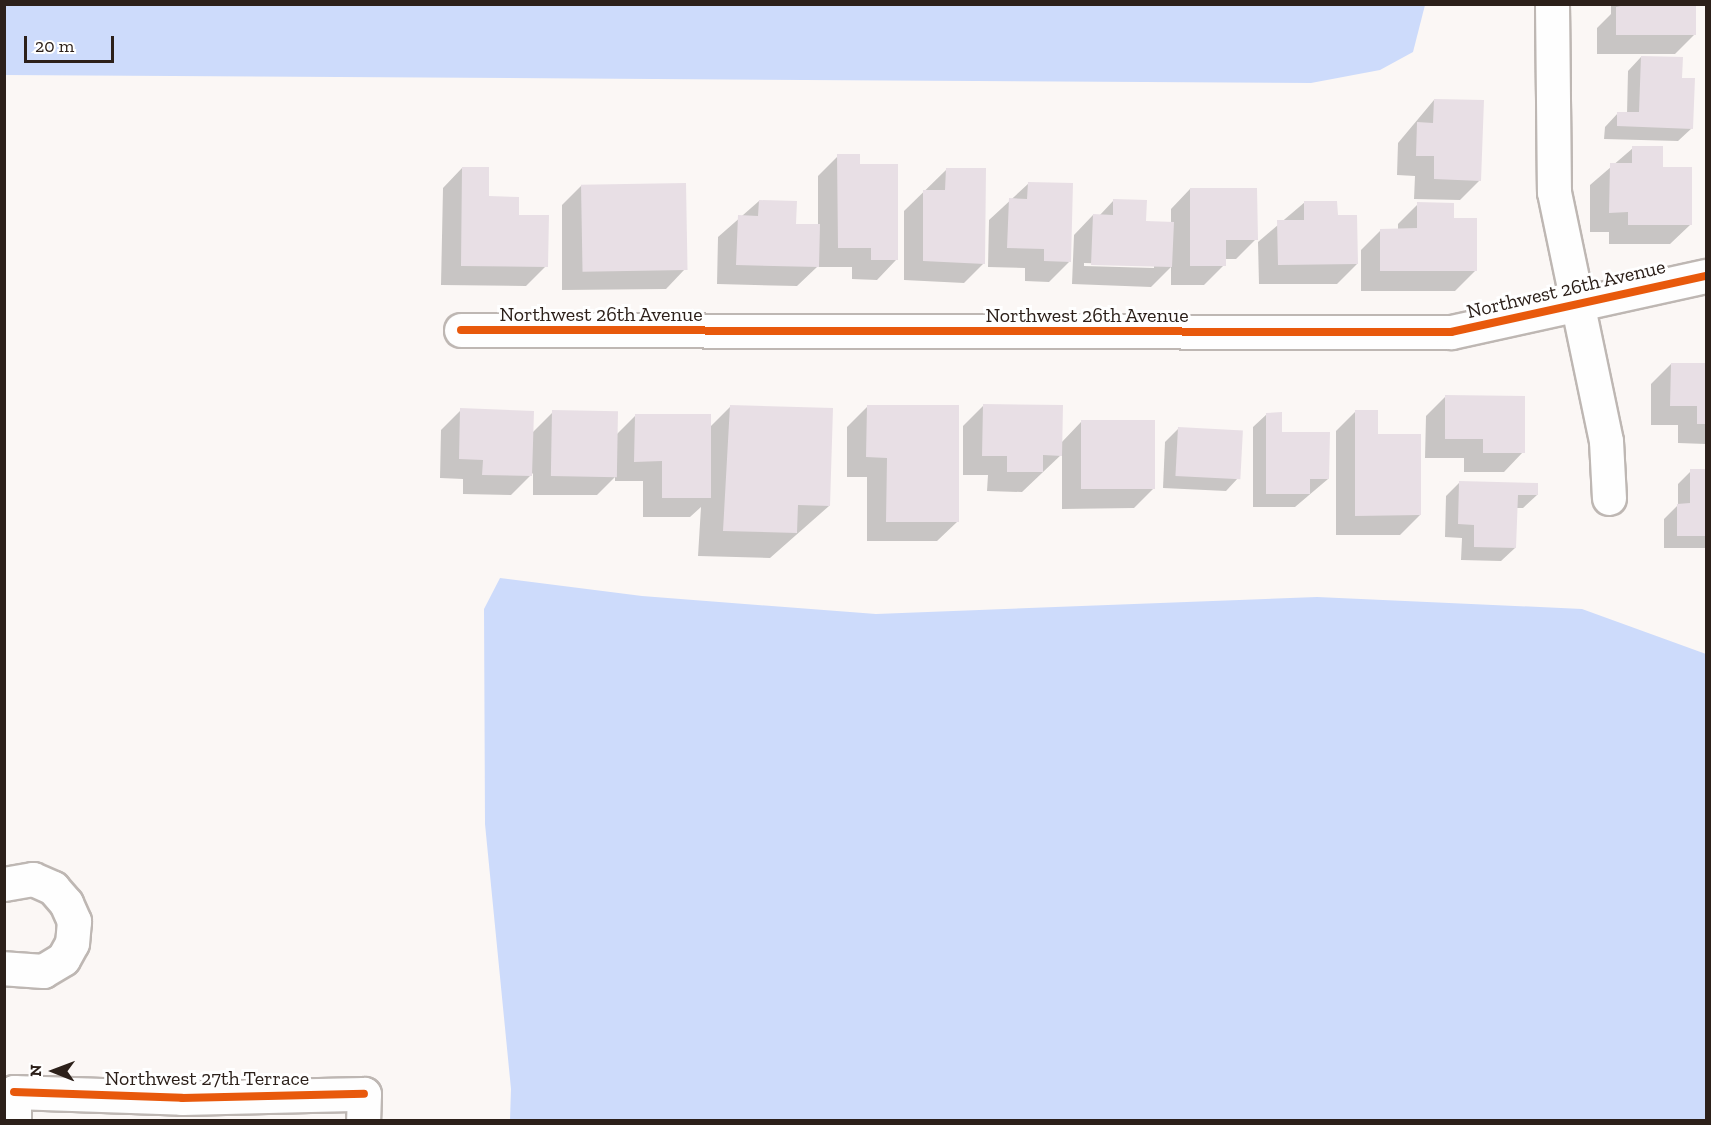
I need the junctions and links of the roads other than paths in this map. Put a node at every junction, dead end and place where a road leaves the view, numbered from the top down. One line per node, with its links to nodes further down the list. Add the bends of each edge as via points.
1 (1552, 4): 3 (street, via 1554,192)
2 (1707, 276): 3 (street, Northwest 26th Avenue, via 1646,287)
3 (1578, 306): 4 (street, Northwest 26th Avenue, via 1451,332); 5 (street, via 1606,441)
4 (462, 330)
5 (1609, 498)
6 (4, 884): 7 (street, via 33,879 53,888 74,921 72,943 63,959 43,971)
7 (4, 968)
8 (14, 1106): 10 (street, Northwest 27th Terrace)
9 (363, 1107): 10 (street, Northwest 27th Terrace)
10 (182, 1109)

